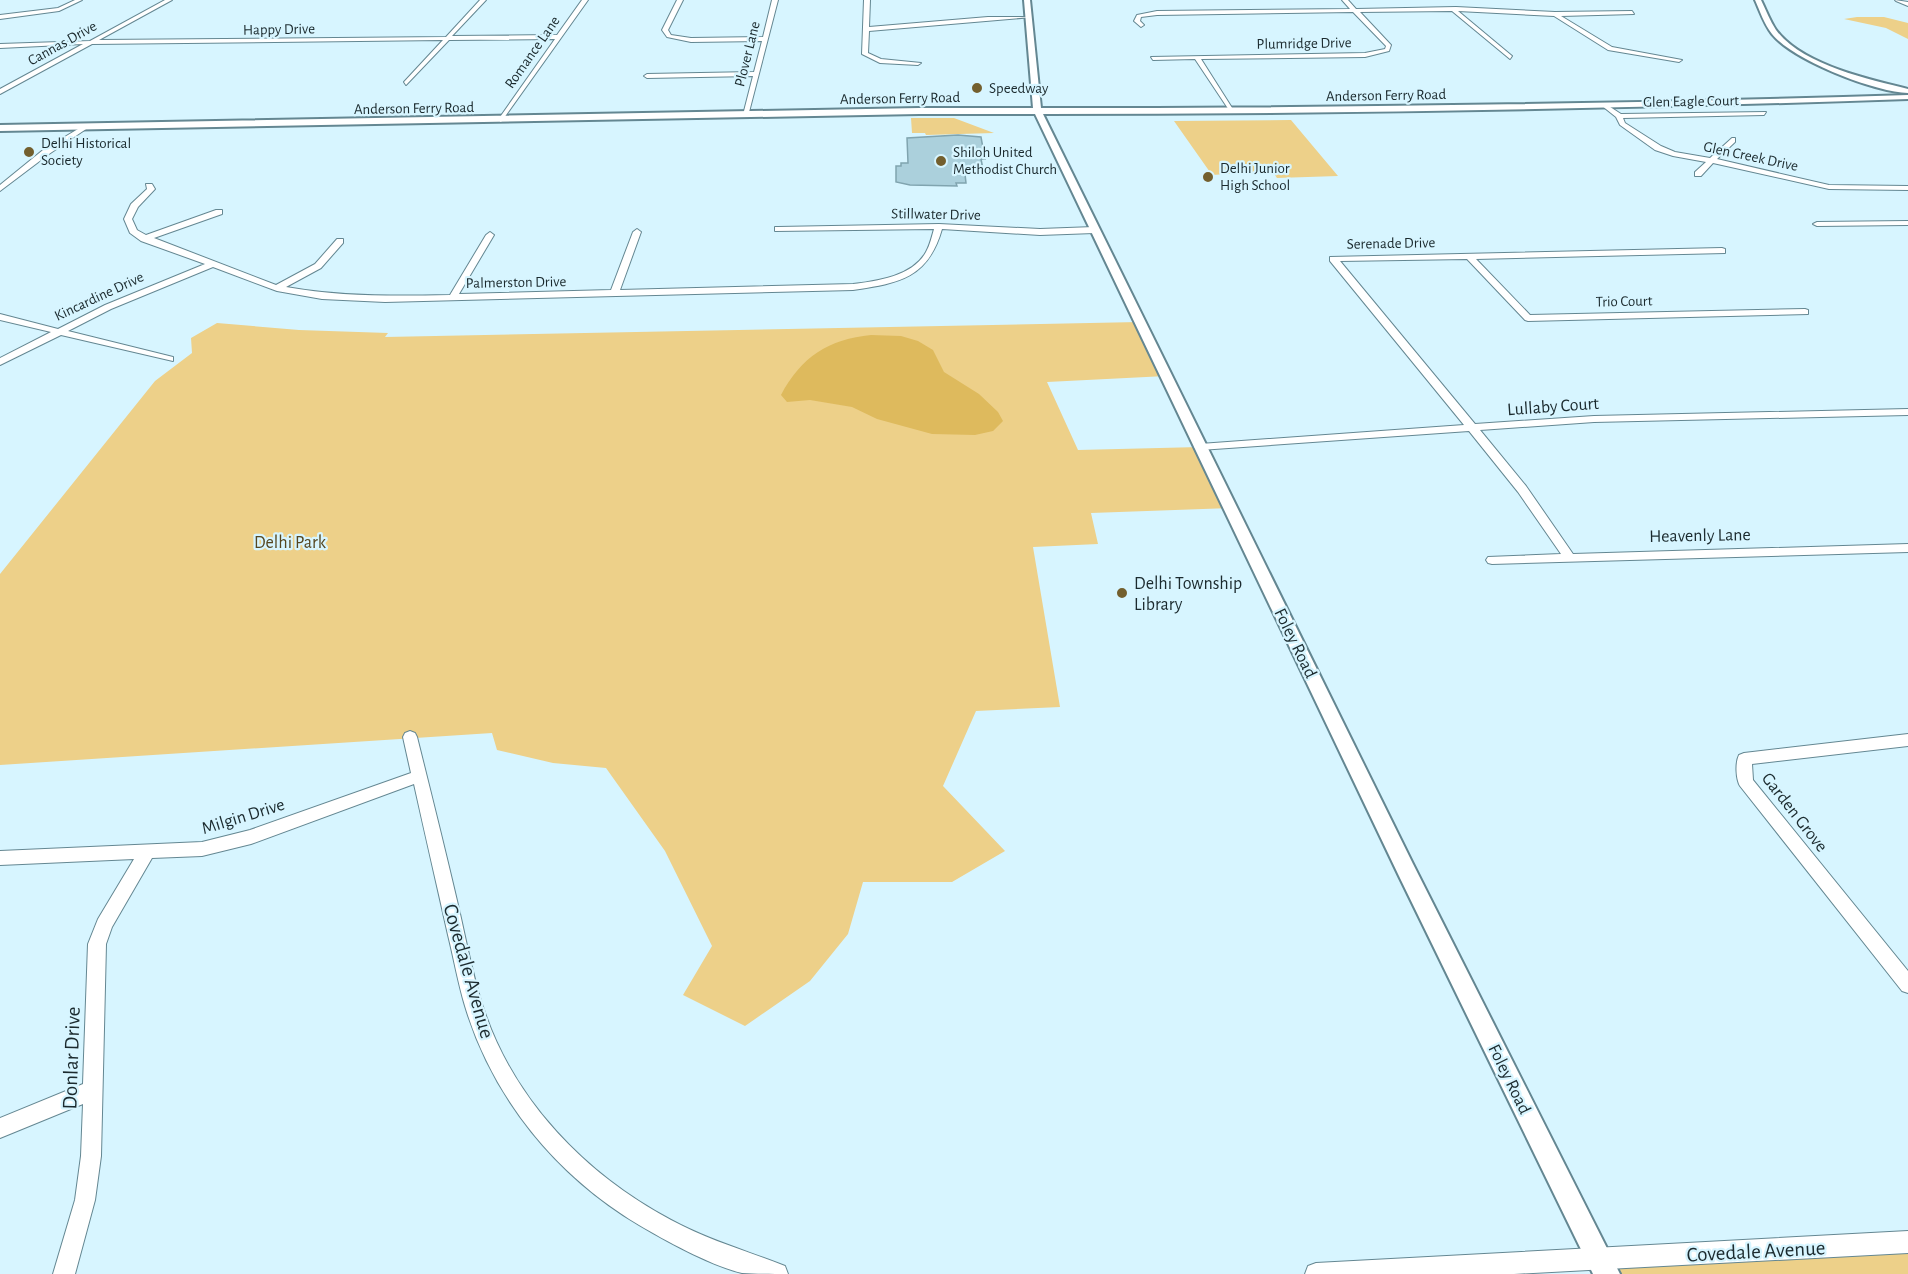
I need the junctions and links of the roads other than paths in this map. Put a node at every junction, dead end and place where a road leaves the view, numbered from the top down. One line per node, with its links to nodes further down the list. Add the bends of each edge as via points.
1 (80, 0): 18 (street, via 59,9)
2 (169, 0): 26 (street, Cannas Drive)
3 (483, 0): 24 (street)
4 (585, 0): 23 (street, Romance Lane)
5 (680, 0): 25 (street, via 665,30 669,36 691,40)
6 (775, 0): 25 (street, Plover Lane)
7 (867, 0): 22 (street)
8 (1027, 0): 19 (street, Foley Road)
9 (1346, 0): 14 (street, Plumridge Drive)
10 (1758, 0): 37 (street, via 1772,28 1789,45 1840,70)
11 (1898, 0): 12 (street)
12 (1908, 4)
13 (1455, 9): 14 (street); 17 (street); 28 (street)
14 (1356, 10): 15 (street); 30 (street, Plumridge Drive, via 1389,46 1387,50 1365,55)
15 (1245, 12): 20 (street); 21 (street, via 1150,13 1137,18)
16 (1632, 13): 17 (street)
17 (1555, 14): 31 (street, via 1610,49)
18 (0, 16)
19 (1029, 17): 22 (street); 40 (street, Foley Road)
20 (1250, 17)
21 (1141, 25)
22 (866, 29): 32 (street, via 867,56 887,63)
23 (559, 37): 24 (street, Happy Drive); 45 (street, Romance Lane)
24 (447, 38): 26 (street, Happy Drive); 35 (street)
25 (765, 39): 33 (street, Plover Lane)
26 (91, 43): 27 (street, Happy Drive); 36 (street, Cannas Drive)
27 (0, 46)
28 (1510, 57)
29 (1153, 58): 30 (street, Plumridge Drive)
30 (1197, 58): 41 (street)
31 (1679, 60)
32 (918, 63)
33 (756, 74): 34 (street); 43 (street, Plover Lane)
34 (646, 76)
35 (405, 83)
36 (0, 92)
37 (1908, 92)
38 (1908, 97): 39 (street, Anderson Ferry Road)
39 (1604, 105): 41 (street, Anderson Ferry Road); 44 (street, Glen Creek Drive)
40 (1037, 110): 41 (street, Anderson Ferry Road); 43 (street, Anderson Ferry Road); 59 (street, Foley Road)
41 (1231, 111)
42 (1764, 113): 44 (street, Glen Eagle Court)
43 (746, 115): 45 (street, Anderson Ferry Road)
44 (1619, 116): 49 (street, Glen Creek Drive, via 1622,124 1665,152)
45 (501, 120): 46 (street, Anderson Ferry Road)
46 (85, 127): 47 (street, Anderson Ferry Road); 53 (street)
47 (0, 128)
48 (1732, 140): 49 (street)
49 (1712, 160): 50 (street); 52 (street, Glen Creek Drive, via 1829,188)
50 (1698, 174)
51 (149, 186): 62 (street, via 151,189 134,206 128,219 133,231)
52 (1908, 188)
53 (0, 189)
54 (219, 212): 62 (street)
55 (1908, 223): 56 (street)
56 (1817, 224)
57 (939, 226): 58 (street, Stillwater Drive); 59 (street, Stillwater Drive, via 1040,232); 68 (street, Palmerston Drive, via 929,254 916,267 868,285)
58 (778, 229)
59 (1094, 230): 77 (street, Foley Road)
60 (637, 232): 68 (street)
61 (490, 235): 69 (street)
62 (144, 239): 66 (street, Palmerston Drive)
63 (340, 241): 67 (street, via 318,266)
64 (1722, 251): 65 (street, Serenade Drive)
65 (1469, 256): 70 (street, Trio Court, via 1528,318); 76 (street, Serenade Drive, via 1333,259)
66 (213, 263): 67 (street, Palmerston Drive); 72 (street, Kincardine Drive)
67 (277, 288): 69 (street, Palmerston Drive, via 341,297)
68 (614, 294): 69 (street, Palmerston Drive)
69 (453, 297)
70 (1805, 312)
71 (0, 317): 72 (street)
72 (59, 331): 73 (street); 74 (street, Kincardine Drive)
73 (169, 359)
74 (0, 362)
75 (1908, 412): 76 (street, Lullaby Court, via 1618,418)
76 (1473, 427): 77 (street, Lullaby Court); 79 (street, Serenade Drive)
77 (1200, 447): 90 (street, Foley Road)
78 (1908, 548): 79 (street, Heavenly Lane)
79 (1569, 557): 80 (street, Heavenly Lane)
80 (1492, 560)
81 (410, 737): 83 (street, Covedale Avenue)
82 (1908, 740): 86 (street, Garden Grove, via 1744,759 1744,771 1745,782)
83 (419, 776): 84 (street, Milgin Drive, via 230,843); 92 (street, Covedale Avenue, via 474,1007 514,1092 544,1132 580,1169 631,1209 681,1238 735,1262)
84 (146, 853): 85 (street, Milgin Drive); 87 (street, Donlar Drive, via 104,924 97,944)
85 (0, 858)
86 (1908, 985)
87 (93, 1090): 88 (street); 91 (street, Donlar Drive, via 85,1200)
88 (0, 1128)
89 (1908, 1242): 90 (street, Covedale Avenue)
90 (1603, 1267): 93 (street, Covedale Avenue)
91 (64, 1274)
92 (777, 1274)
93 (1317, 1274)

